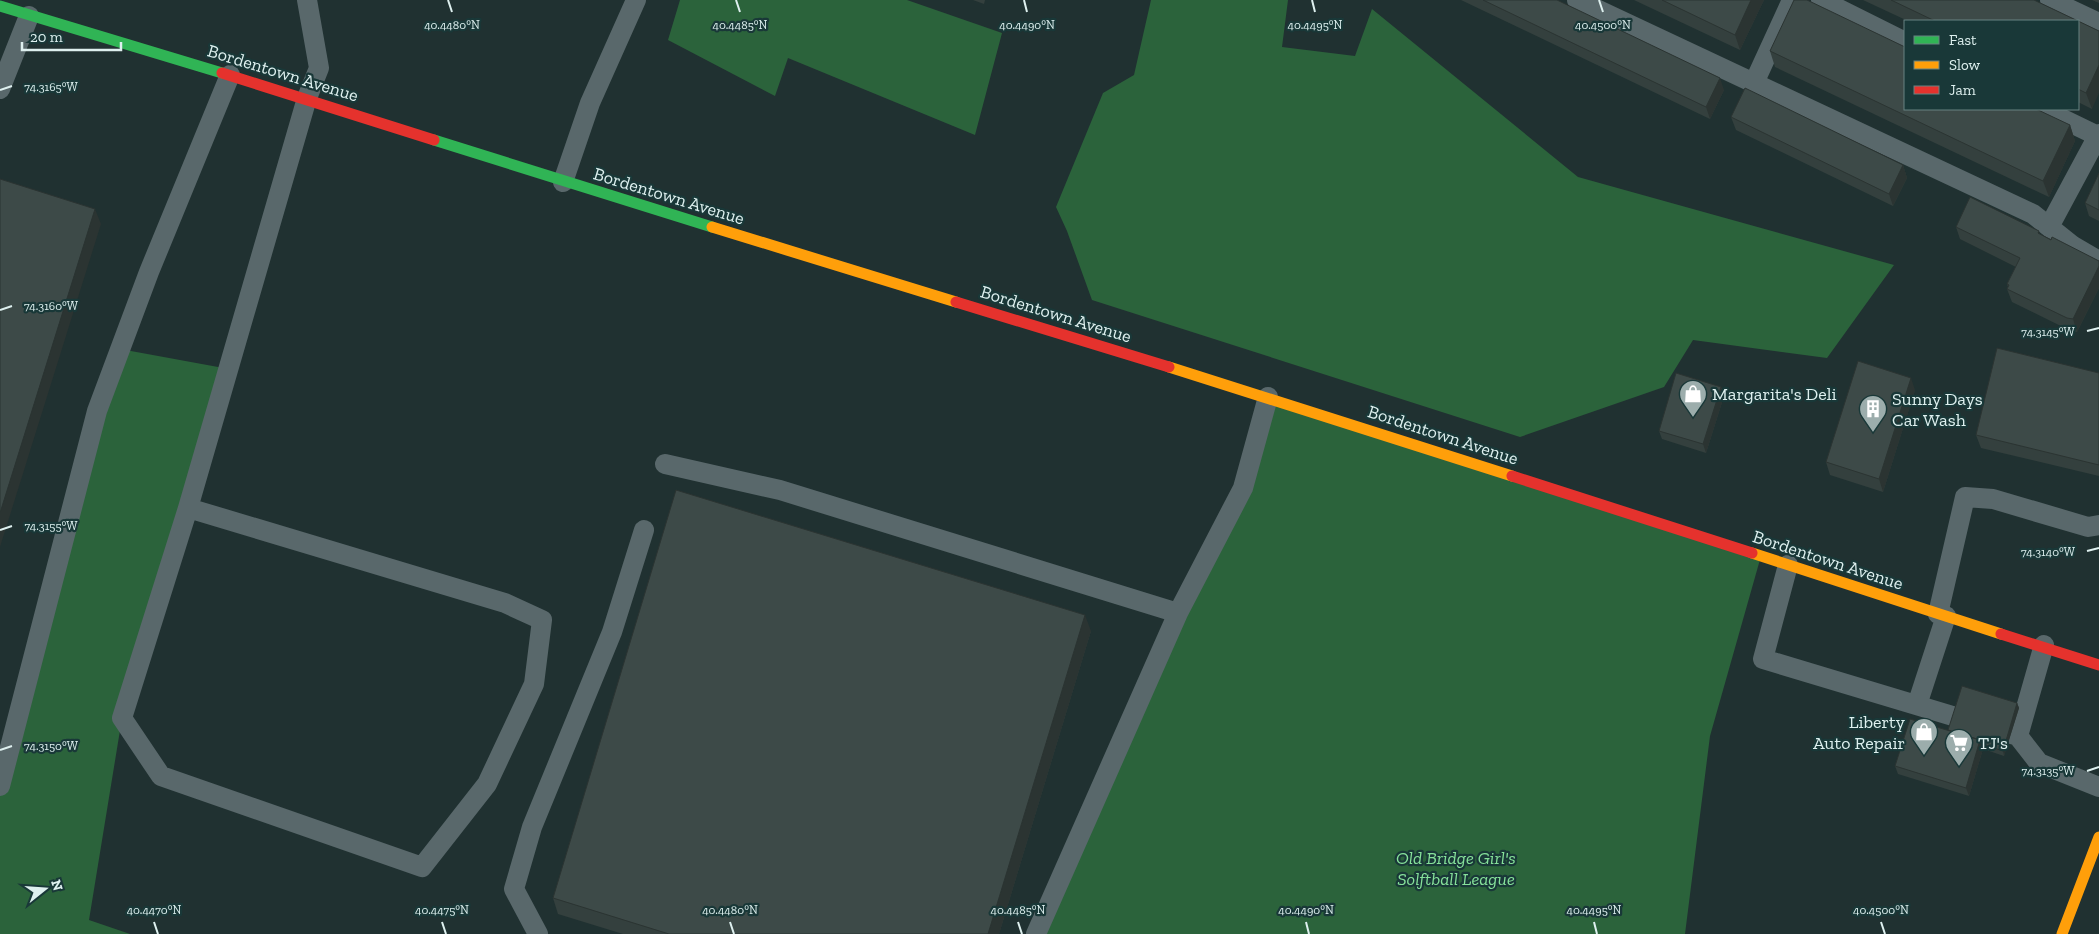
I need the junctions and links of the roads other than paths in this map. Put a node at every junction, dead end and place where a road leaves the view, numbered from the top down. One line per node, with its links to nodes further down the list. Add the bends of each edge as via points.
1 (307, 0): 14 (lane, via 319,68)
2 (636, 0): 17 (lane, via 590,103)
3 (1578, 0): 12 (lane)
4 (1792, 0): 12 (lane)
5 (1821, 0): 10 (lane)
6 (2050, 0): 9 (lane)
7 (0, 6): 8 (street, Bordentown Avenue)
8 (29, 16): 11 (street, Bordentown Avenue); 13 (lane)
9 (2099, 23)
10 (1904, 42)
11 (230, 75): 14 (street, Bordentown Avenue); 32 (lane, via 96,411)
12 (1754, 83): 18 (lane, via 2033,214)
13 (0, 89)
14 (307, 98): 17 (street, Bordentown Avenue); 22 (lane)
15 (2044, 110): 16 (lane)
16 (2098, 135): 18 (lane)
17 (563, 182): 20 (street, Bordentown Avenue)
18 (2049, 227): 19 (lane)
19 (2099, 261)
20 (1268, 397): 25 (street, Bordentown Avenue); 26 (lane, via 1243,488)
21 (665, 464): 26 (lane, via 780,490)
22 (188, 508): 22 (lane, via 122,718 161,776 422,867 487,784 534,684 542,620 505,603)
23 (2099, 525): 27 (lane, via 2088,527 1992,499 1965,497)
24 (644, 530): 35 (lane, via 612,632 532,827 514,889)
25 (1788, 565): 27 (street, Bordentown Avenue); 30 (lane, via 1764,659)
26 (1178, 613): 36 (lane)
27 (1942, 615): 28 (street, Bordentown Avenue); 30 (lane)
28 (2044, 645): 29 (street, Bordentown Avenue); 33 (lane, via 2014,735 2039,763)
29 (2099, 664)
30 (1918, 705): 31 (lane)
31 (1956, 717)
32 (0, 786)
33 (2099, 786)
34 (2099, 837): 37 (street)
35 (538, 934)
36 (1036, 934)
37 (2062, 934)

